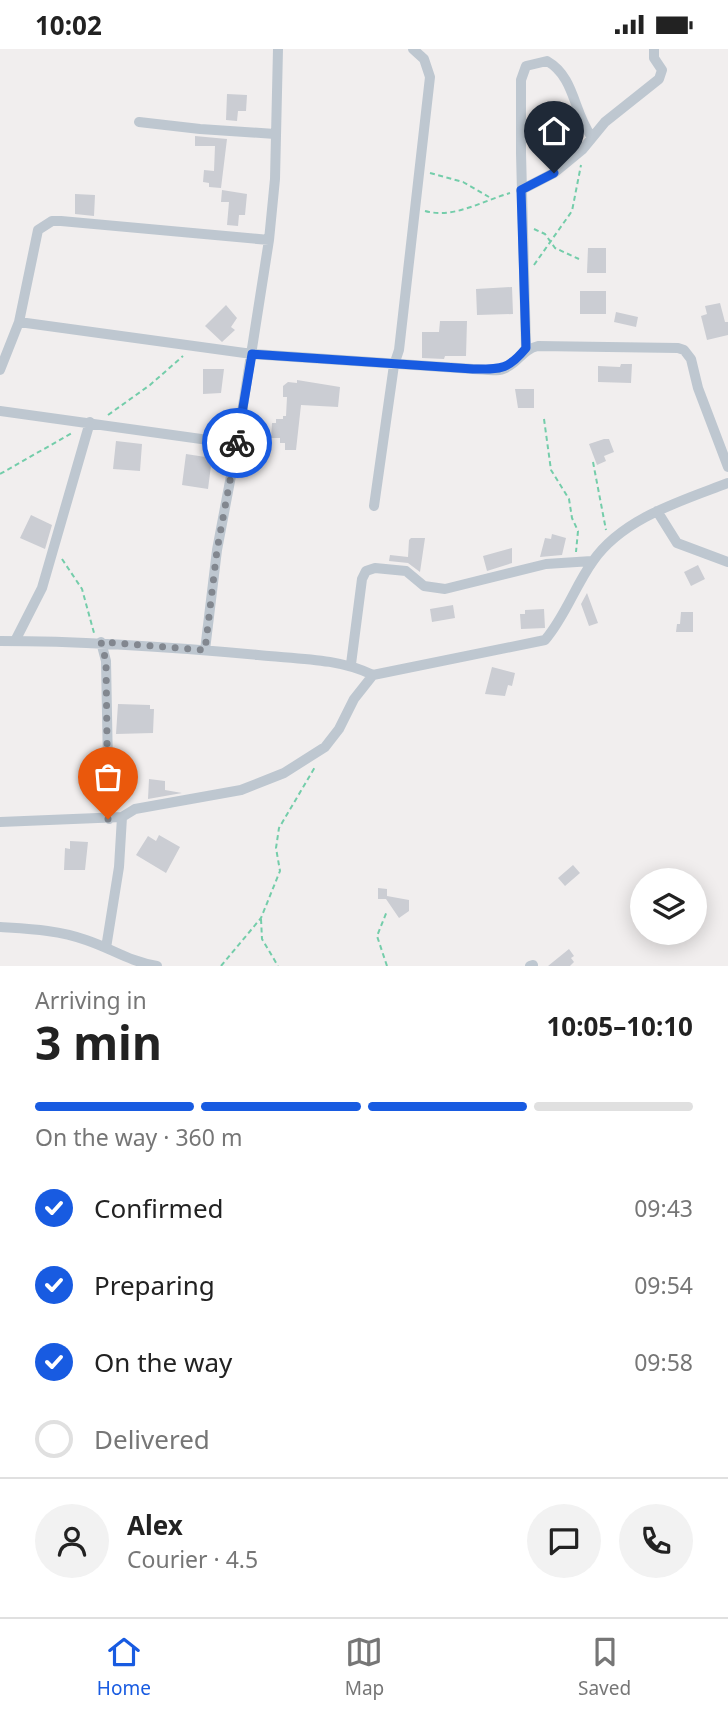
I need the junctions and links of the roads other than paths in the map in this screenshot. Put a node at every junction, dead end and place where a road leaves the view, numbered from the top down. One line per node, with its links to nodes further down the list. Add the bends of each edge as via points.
1 (278, 49): 5 (street)
2 (413, 49): 12 (street, via 424,59 430,77)
3 (654, 49): 6 (street, via 653,58 662,70 659,79)
4 (139, 122): 5 (street)
5 (275, 134): 8 (street)
6 (591, 136): 7 (street, via 582,150 554,173); 7 (street, via 557,66 547,61 526,66)
7 (521, 190): 10 (street)
8 (269, 240): 9 (street, via 51,221 38,230); 11 (street)
9 (19, 322): 11 (street); 13 (street)
10 (526, 348): 12 (street, via 502,370); 17 (street, via 558,344 684,350)
11 (252, 354): 12 (street); 16 (street)
12 (394, 365): 19 (street)
13 (0, 370)
14 (0, 411): 15 (street)
15 (90, 422): 16 (street); 24 (street, via 43,588)
16 (237, 444): 26 (street)
17 (728, 467)
18 (728, 483): 20 (street)
19 (374, 506)
20 (657, 511): 21 (street, via 609,541); 22 (street, via 677,543)
21 (592, 561): 27 (street, via 546,564 445,589 424,586 406,571 366,571); 28 (street, via 545,640)
22 (728, 562)
23 (0, 641): 24 (street)
24 (15, 641): 25 (street)
25 (101, 642): 26 (street); 30 (street, via 106,661)
26 (205, 650): 27 (street)
27 (351, 664): 28 (street)
28 (373, 675): 29 (street, via 325,747 284,773 241,790 135,809)
29 (122, 817): 30 (street); 33 (street)
30 (108, 819): 31 (street)
31 (0, 822)
32 (0, 927): 33 (street, via 52,930)
33 (106, 947): 34 (street, via 132,961)
34 (158, 966)

